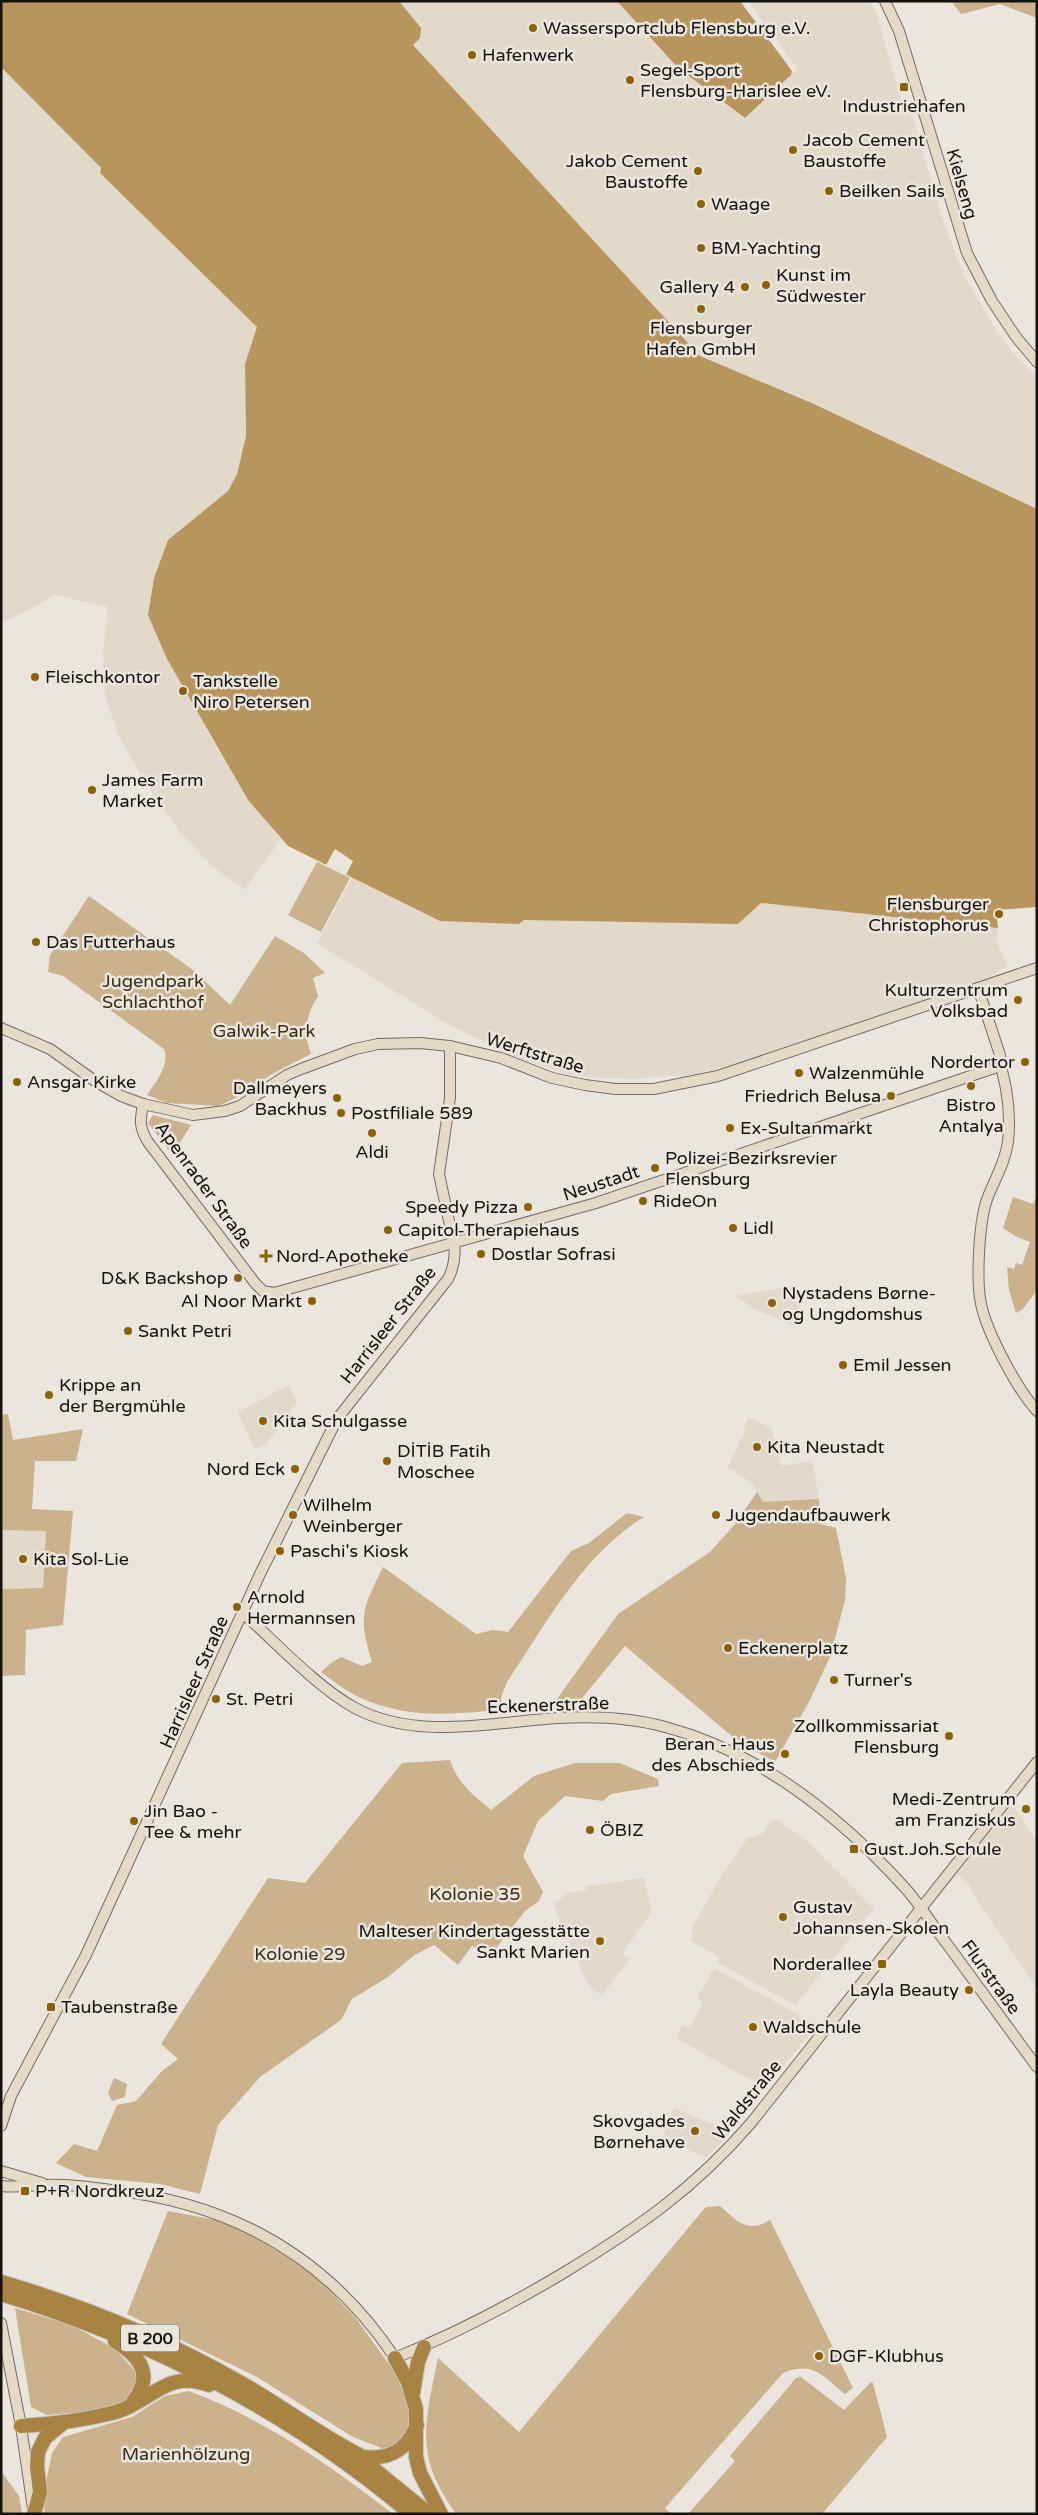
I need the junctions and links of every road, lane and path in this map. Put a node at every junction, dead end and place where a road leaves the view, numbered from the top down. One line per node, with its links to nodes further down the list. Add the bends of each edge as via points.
1 (885, 1): 2 (main road, Kielseng, via 913,72 967,253 992,301)
2 (1037, 362)
3 (1037, 968): 4 (main road, Werftstraße)
4 (978, 988): 6 (main road, Werftstraße, via 718,1076 654,1089 585,1085 552,1078 501,1058); 7 (main road, via 1000,1055)
5 (1, 1028): 8 (main road, Apenrader Straße, via 50,1048 95,1081)
6 (450, 1046): 8 (main road, Werftstraße, via 401,1043 355,1049 287,1075 240,1106 225,1111 193,1115); 9 (main road, Harrisleer Straße, via 450,1098 439,1174)
7 (1000, 1066): 9 (main road, Neustadt, via 596,1202); 11 (main road, via 1006,1087 1009,1128 1004,1161 986,1202 982,1225 981,1304 995,1341 1017,1383)
8 (143, 1104): 10 (main road, Apenrader Straße, via 141,1130)
9 (454, 1244): 10 (main road, Neustadt, via 274,1293); 12 (main road, Harrisleer Straße, via 456,1255 448,1279 337,1419)
10 (263, 1291)
11 (1037, 1411)
12 (243, 1613): 14 (main road, Eckenerstraße, via 332,1693 377,1718 438,1726 574,1717 611,1718 663,1726 720,1746 762,1768 819,1806 878,1860); 16 (main road, Harrisleer Straße, via 86,1955 11,2096)
13 (1037, 1762): 14 (main road, Waldstraße)
14 (920, 1907): 15 (main road, Flurstraße); 24 (main road, Waldstraße, via 751,2123 725,2154 685,2191 605,2248 531,2292 480,2321)
15 (1037, 2067)
16 (1, 2126)
17 (1, 2171): 18 (main road)
18 (48, 2185): 19 (main road); 25 (main road, via 110,2190 168,2200 220,2215 264,2234 293,2252 343,2294 365,2317)
19 (1, 2186)
20 (10, 2289): 21 (highway, B 200); 23 (highway, B 200); 32 (highway, B 200, via 96,2315 188,2356 242,2384)
21 (1, 2294)
22 (1, 2323): 31 (main road)
23 (84, 2323): 27 (highway, B 200, via 165,2357); 28 (highway, via 134,2355 143,2370 142,2390)
24 (424, 2346): 25 (main road, Waldstraße); 26 (highway)
25 (395, 2358): 26 (highway)
26 (413, 2393): 30 (highway)
27 (236, 2394): 28 (highway, via 204,2383 180,2380); 34 (highway, B 200, via 329,2450)
28 (131, 2404): 29 (highway, via 120,2411)
29 (63, 2423): 31 (highway); 33 (highway, via 45,2438 38,2452 40,2492)
30 (417, 2425): 32 (highway, via 412,2438 390,2456 363,2456); 36 (highway, via 416,2456 420,2473)
31 (21, 2426): 33 (main road)
32 (351, 2450): 35 (highway, B 200)
33 (34, 2514)
34 (411, 2514)
35 (429, 2514)
36 (441, 2514)

